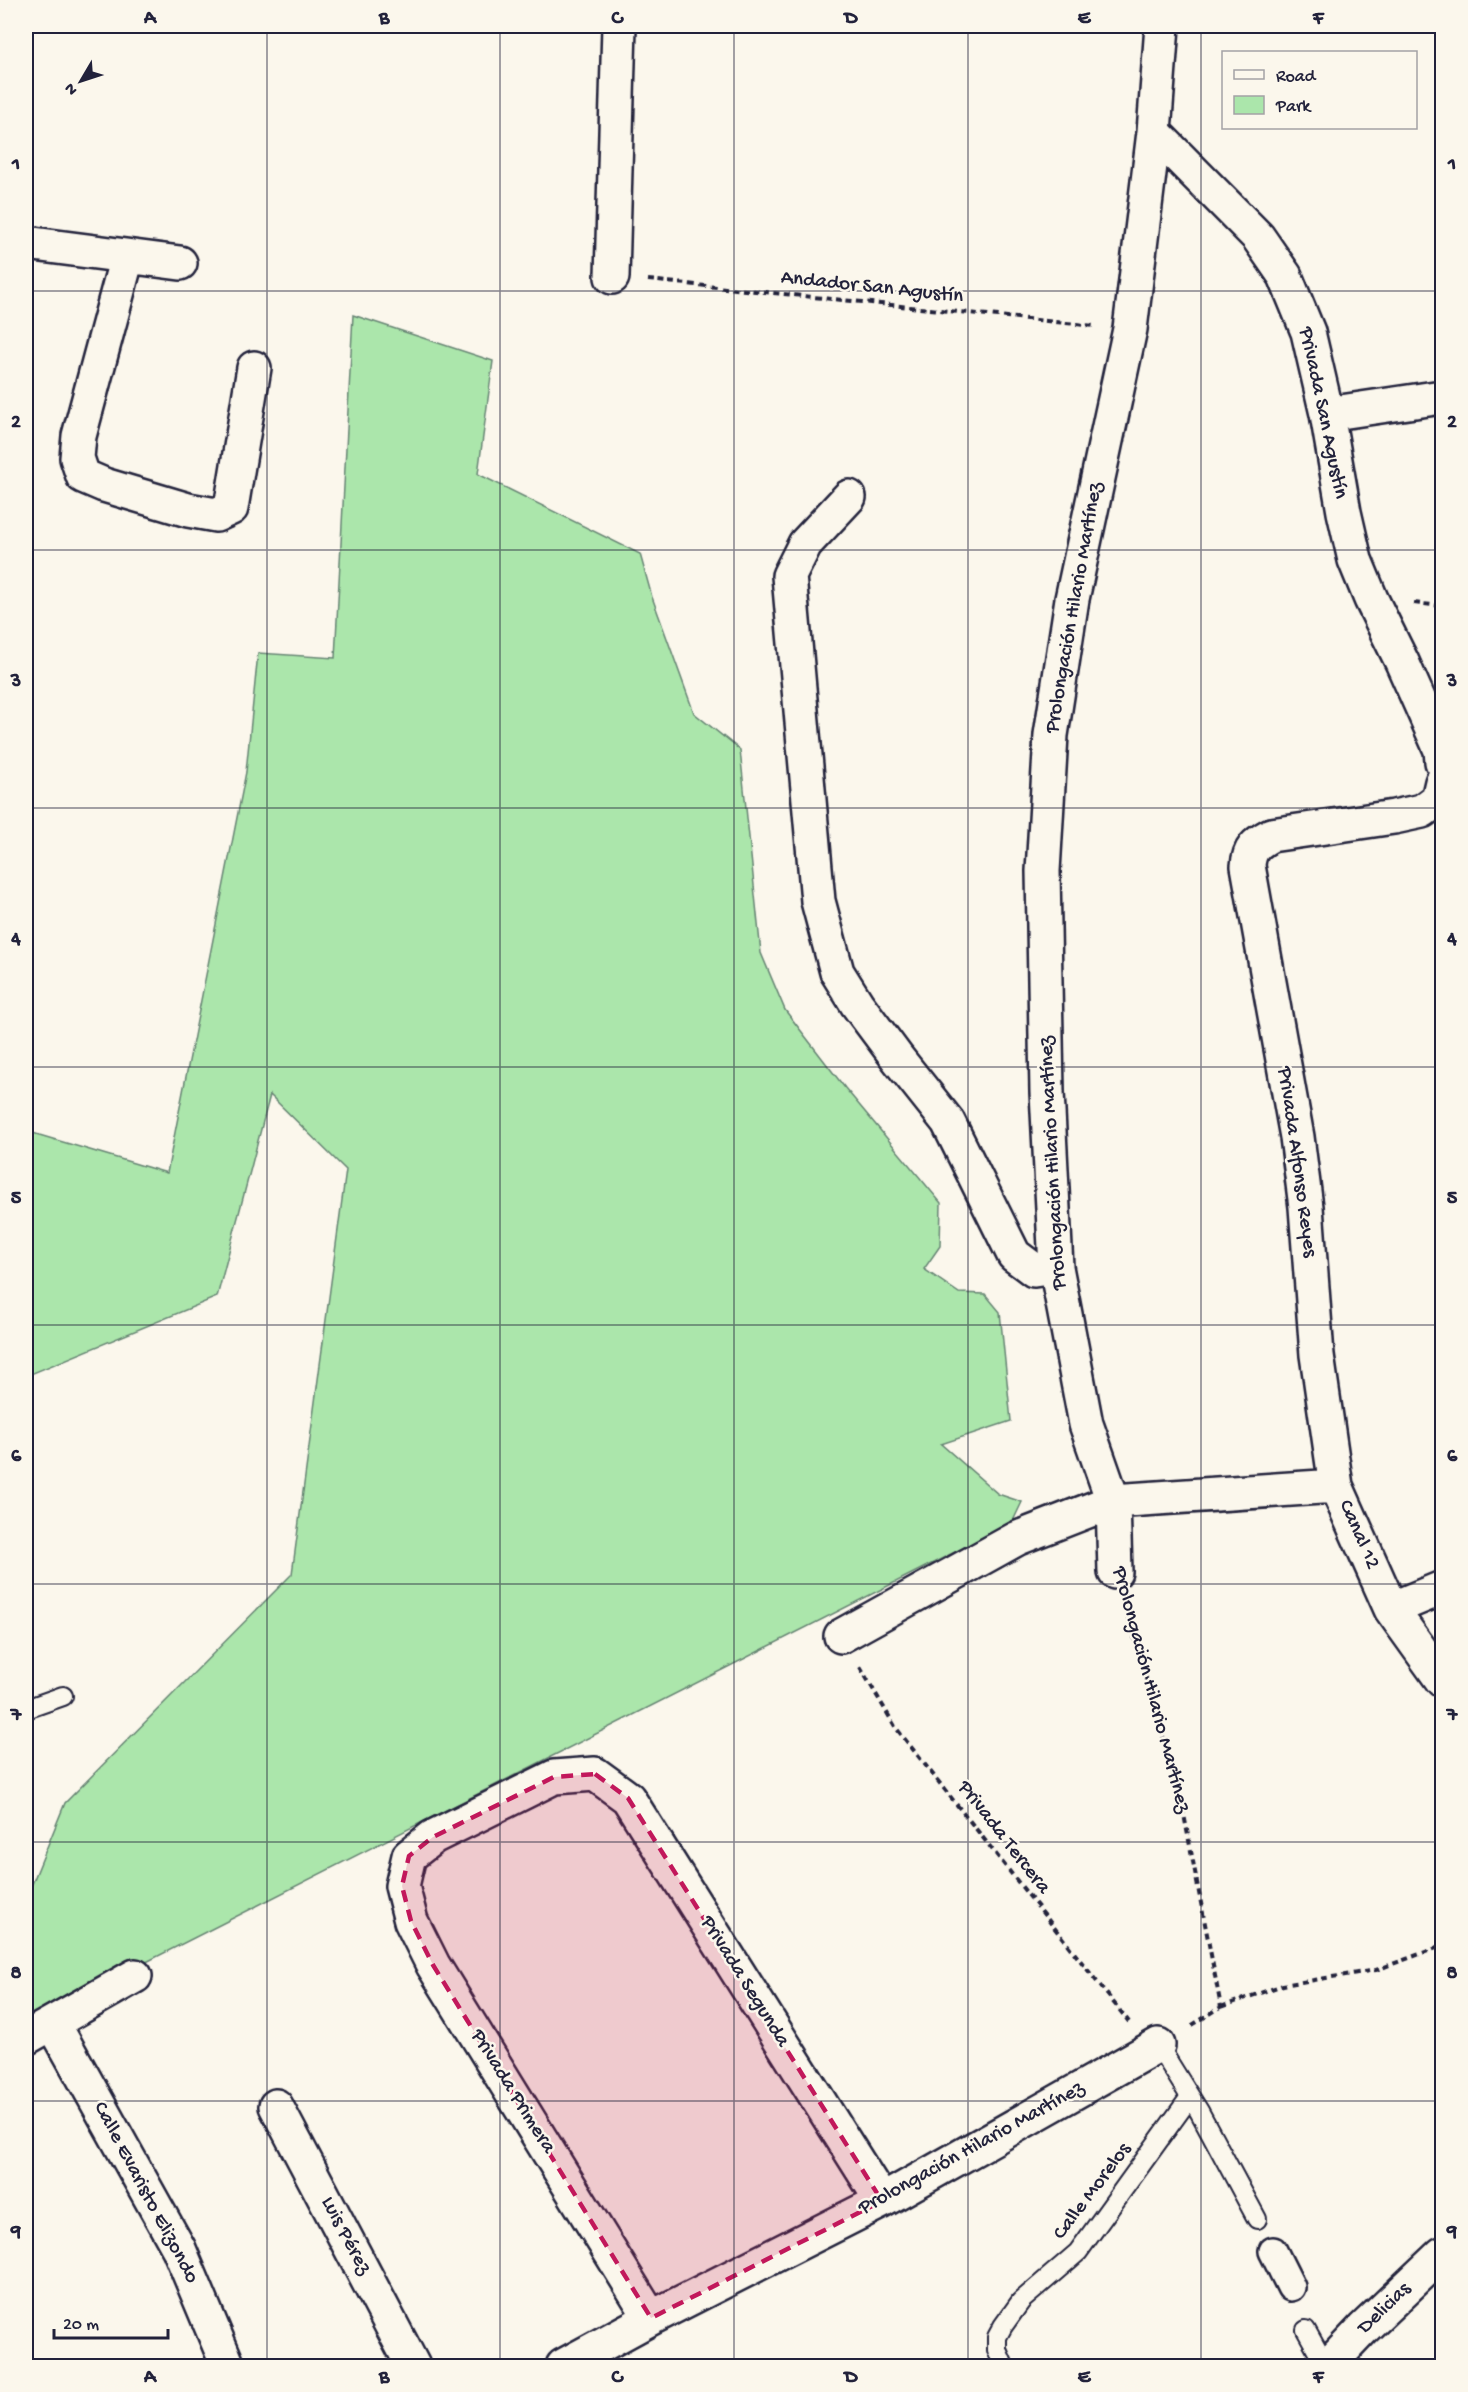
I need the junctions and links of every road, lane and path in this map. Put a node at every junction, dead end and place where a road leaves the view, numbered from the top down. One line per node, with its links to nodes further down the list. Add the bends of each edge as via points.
1 (619, 26): 7 (street)
2 (1162, 26): 3 (street, Prolongación Hilario Martínez)
3 (1154, 132): 8 (street, Prolongación Hilario Martínez); 11 (street, Privada San Agustín, via 1258,237 1285,276 1308,332)
4 (26, 243): 5 (street)
5 (127, 257): 6 (street); 9 (street, via 79,436 77,458 83,476 188,510 216,515 231,508)
6 (180, 263)
7 (612, 277): 8 (path, Andador San Agustín)
8 (1130, 329): 15 (street, Prolongación Hilario Martínez, via 1072,599 1051,735 1043,871 1047,1092)
9 (254, 368)
10 (1443, 397): 11 (street)
11 (1327, 414): 13 (street, Privada San Agustín, via 1355,560)
12 (849, 497): 15 (street, via 805,543 789,576 818,902 837,972 948,1122 1014,1255 1034,1270)
13 (1443, 762)
14 (1443, 782): 16 (street, Privada Alfonso Reyes, via 1438,799 1422,811 1271,835 1249,853 1248,866 1297,1137 1317,1355)
15 (1056, 1267): 17 (street, Prolongación Hilario Martínez, via 1086,1424)
16 (1336, 1486): 17 (street, Canal 12); 20 (street, Canal 12)
17 (1113, 1501): 18 (street, Prolongación Hilario Martínez); 21 (street, Canal 12, via 1018,1538)
18 (1115, 1572): 28 (path, Prolongación Hilario Martínez, via 1181,1799)
19 (1443, 1588): 20 (street)
20 (1391, 1609): 22 (street, Canal 12)
21 (841, 1636): 30 (path, Privada Tercera, via 896,1728 1131,2024)
22 (1443, 1680)
23 (63, 1696): 24 (lane)
24 (26, 1709)
25 (409, 1857): 33 (street, Privada Segunda, via 433,1837 554,1777 596,1774 628,1798); 38 (street, Privada Primera, via 402,1886 411,1921 433,1965)
26 (1443, 1946): 28 (path, via 1376,1970 1283,1985)
27 (135, 1976): 29 (street)
28 (1221, 2007): 30 (path)
29 (39, 2031): 40 (street, Calle Evaristo Elizondo, via 179,2249)
30 (1158, 2045): 31 (lane); 33 (street, Prolongación Hilario Martínez)
31 (1190, 2097): 34 (lane); 43 (lane, Calle Morelos, via 1078,2252 1021,2301 1003,2326 997,2337 997,2350)
32 (276, 2106): 41 (street, Luis Pérez)
33 (882, 2201): 38 (street, Prolongación Hilario Martínez)
34 (1257, 2219)
35 (1273, 2251): 37 (street)
36 (1443, 2254): 44 (street, Delicias)
37 (1291, 2287)
38 (651, 2318): 42 (street, Prolongación Hilario Martínez)
39 (1306, 2330): 44 (lane)
40 (228, 2367)
41 (413, 2367)
42 (563, 2367)
43 (1004, 2367)
44 (1327, 2367)

